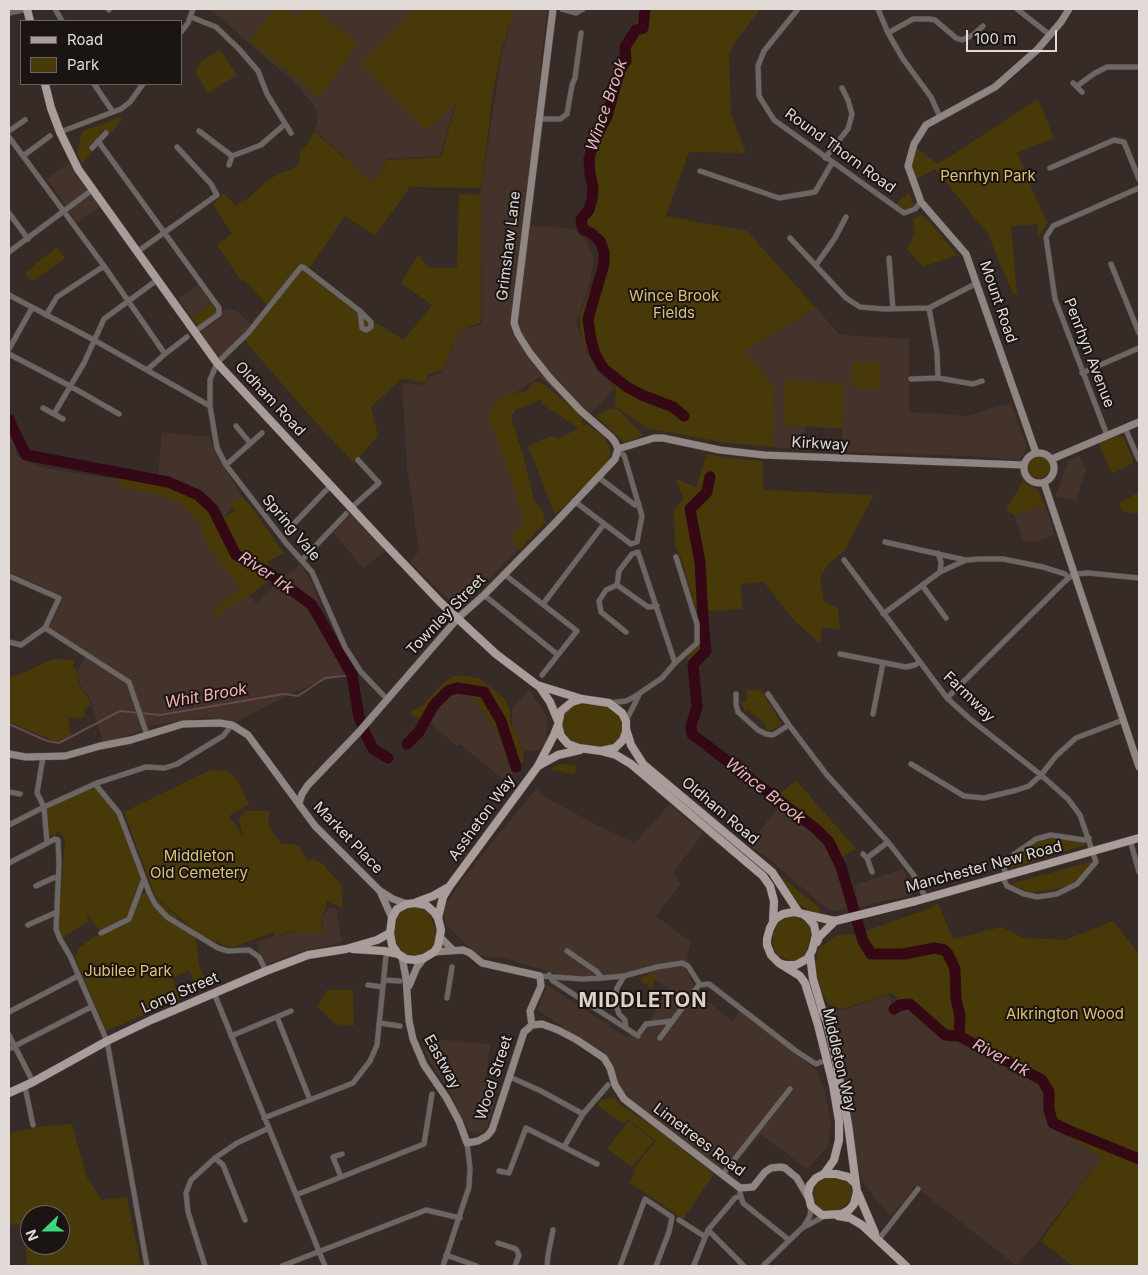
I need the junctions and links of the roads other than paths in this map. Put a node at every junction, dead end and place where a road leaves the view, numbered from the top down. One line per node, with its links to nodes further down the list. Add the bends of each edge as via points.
1 (27, 9): 10 (street)
2 (553, 9): 24 (street, Grimshaw Lane)
3 (562, 9): 4 (street, via 576,13)
4 (583, 9)
5 (798, 9): 39 (street, Round Thorn Road, via 764,51 758,66 759,96 774,120)
6 (878, 9): 14 (street)
7 (1017, 9): 15 (street)
8 (1069, 9): 15 (street, Mount Road)
9 (191, 11): 12 (street); 26 (street, via 216,27 258,70 267,94)
10 (9, 13)
11 (983, 26): 14 (street, via 962,40 935,20 913,19)
12 (182, 30)
13 (580, 33): 24 (street, via 582,43 567,114 560,119)
14 (888, 33): 23 (street, via 931,97)
15 (1050, 35): 23 (street, Mount Road, via 995,87)
16 (1139, 67): 21 (street, via 1107,67 1075,85)
17 (45, 85): 29 (main road, Oldham Road)
18 (95, 85): 22 (street)
19 (142, 85): 22 (street, via 130,102)
20 (842, 88): 39 (street, via 852,114 848,129)
21 (1082, 92)
22 (113, 112): 29 (street)
23 (940, 117): 47 (street, Mount Road, via 926,125 914,144 908,166)
24 (538, 119): 96 (street, Grimshaw Lane, via 514,323 530,353 550,378 611,437)
25 (24, 120): 28 (street)
26 (285, 124): 31 (street); 38 (street, via 261,145)
27 (199, 131): 38 (street)
28 (9, 132)
29 (60, 132): 46 (main road, Oldham Road)
30 (106, 133): 34 (street)
31 (291, 133)
32 (50, 136): 37 (street)
33 (9, 137): 37 (street)
34 (98, 141): 36 (street); 51 (street)
35 (177, 147): 51 (street, via 217,195)
36 (92, 148)
37 (23, 156): 48 (street)
38 (232, 156): 41 (street)
39 (825, 158): 40 (street, Round Thorn Road)
40 (832, 163): 43 (street, via 815,192 779,198); 47 (street, Round Thorn Road, via 904,213 915,209)
41 (229, 165)
42 (1050, 168): 44 (street, via 1114,140 1124,142)
43 (700, 171)
44 (1139, 179)
45 (1139, 188): 78 (street, Penrhyn Avenue, via 1053,226 1046,236 1055,299)
46 (92, 190): 48 (street); 55 (main road, Oldham Road)
47 (921, 202): 61 (street, Mount Road, via 966,254)
48 (64, 212): 53 (street); 58 (street)
49 (9, 213): 53 (street)
50 (846, 217): 59 (street)
51 (165, 232): 55 (street); 70 (street, via 219,308 219,314)
52 (790, 238): 59 (street)
53 (28, 239): 54 (street)
54 (9, 252)
55 (137, 252): 60 (main road, Oldham Road)
56 (889, 258): 66 (street)
57 (1111, 264): 69 (street)
58 (104, 266): 63 (street); 68 (street, via 57,297)
59 (816, 266): 66 (street, via 846,298 860,307)
60 (157, 280): 63 (street); 70 (main road, Oldham Road)
61 (977, 283): 65 (street); 97 (street, Mount Road)
62 (9, 295): 64 (street)
63 (128, 302): 71 (street, via 104,319); 75 (street)
64 (32, 308): 68 (street); 73 (street)
65 (928, 308): 66 (street); 80 (street, via 937,352)
66 (893, 309)
67 (360, 311): 76 (street, via 303,267 248,333)
68 (46, 315): 71 (street)
69 (1139, 333)
70 (191, 334): 75 (street); 76 (main road, Oldham Road)
71 (94, 340): 77 (street); 83 (street)
72 (1139, 348): 78 (street)
73 (9, 349)
74 (9, 354): 83 (street)
75 (165, 354): 77 (street)
76 (217, 363): 85 (street, Spring Vale, via 210,380); 105 (main road, Oldham Road)
77 (147, 370): 85 (street)
78 (1082, 373): 94 (street, Penrhyn Avenue)
79 (911, 378): 80 (street)
80 (938, 378): 82 (street)
81 (982, 381): 82 (street)
82 (973, 384): 84 (street)
83 (70, 386): 87 (street); 88 (street)
84 (976, 390)
85 (210, 406): 101 (street, Spring Vale, via 216,448)
86 (43, 408): 87 (street)
87 (54, 414): 89 (street)
88 (119, 414)
89 (63, 419)
90 (1139, 422): 92 (street)
91 (236, 426): 95 (street)
92 (1125, 428): 94 (street); 100 (street)
93 (262, 433): 95 (street)
94 (1107, 435): 98 (street)
95 (250, 444): 101 (street)
96 (618, 451): 102 (street, Kirkway, via 663,438 764,455); 103 (street, Townley Street); 107 (street, via 624,455)
97 (1036, 453): 98 (street, via 1046,454); 102 (street, via 1029,456)
98 (1052, 459): 104 (street, via 1053,474)
99 (358, 460): 108 (street, via 379,483)
100 (1139, 460)
101 (226, 465): 114 (street, Spring Vale)
102 (1024, 465): 104 (street, via 1028,478)
103 (598, 476): 106 (street, Townley Street); 107 (street, via 635,505)
104 (1044, 483): 120 (street)
105 (331, 485): 108 (main road, Oldham Road); 110 (street)
106 (574, 501): 109 (street); 118 (street, Townley Street)
107 (639, 504): 109 (street, via 642,516 634,544)
108 (348, 511): 114 (street); 128 (main road, Oldham Road)
109 (604, 524): 125 (street)
110 (287, 530)
111 (885, 542): 112 (street)
112 (938, 553): 116 (street); 117 (street)
113 (676, 557): 136 (street, via 698,624 696,643)
114 (302, 560): 144 (street, Spring Vale, via 312,572 345,647 361,672)
115 (844, 560): 127 (street, Farmway)
116 (966, 560): 117 (street); 120 (street, via 1003,559)
117 (940, 572): 123 (street)
118 (504, 574): 124 (street, Townley Street); 125 (street)
119 (9, 576): 130 (street, via 59,598)
120 (1072, 576): 121 (street, via 1088,573); 143 (street); 148 (street)
121 (1139, 578)
122 (617, 585): 126 (street, via 648,607); 126 (street, via 619,571 636,552); 131 (street, via 606,590 599,601 602,612)
123 (922, 586): 127 (street); 129 (street)
124 (484, 595): 128 (street, Townley Street); 134 (street)
125 (543, 604): 134 (street, via 577,631)
126 (657, 606): 136 (street)
127 (883, 614): 135 (street, Farmway)
128 (458, 618): 139 (main road, Oldham Road, via 496,654); 144 (street, Townley Street)
129 (946, 618)
130 (45, 628): 132 (street, via 21,645); 153 (street, via 129,682)
131 (626, 632)
132 (9, 642)
133 (840, 654): 137 (street)
134 (558, 655): 138 (street)
135 (919, 662): 137 (street, via 906,667); 143 (street, Farmway)
136 (675, 663): 140 (street, via 662,678)
137 (883, 663): 147 (street)
138 (542, 675)
139 (538, 685): 145 (main road, Oldham Road); 149 (main road, Oldham Road, via 550,702)
140 (641, 692): 146 (street, via 626,701); 150 (street)
141 (736, 694): 151 (street, via 738,712 758,730 773,735)
142 (768, 694): 151 (street)
143 (947, 698): 161 (street, Farmway)
144 (387, 699): 165 (street, Townley Street, via 308,785)
145 (582, 700): 146 (main road); 149 (main road, via 564,707)
146 (609, 703): 150 (main road, via 618,709)
147 (873, 714)
148 (1123, 720): 160 (street); 161 (street, via 1076,738)
149 (558, 723): 154 (main road, via 561,736 568,744); 159 (main road, Assheton Way)
150 (626, 725): 155 (main road, via 619,745); 186 (main road, Oldham Road, via 632,746 643,764 772,872)
151 (789, 725): 171 (street, via 828,775)
152 (232, 726): 153 (street, via 191,723); 162 (street, via 223,736 177,764 165,768 146,767); 165 (street, Market Place, via 248,735)
153 (147, 735): 157 (street, via 65,756)
154 (588, 750): 155 (main road); 159 (main road, Assheton Way, via 567,752)
155 (601, 751): 190 (main road, Oldham Road, via 631,764 763,876 774,900)
156 (9, 754): 157 (street)
157 (43, 757): 166 (street, via 37,793)
158 (911, 764): 161 (street, via 964,796 976,798 1024,788)
159 (538, 766): 181 (main road, Assheton Way)
160 (1139, 767)
161 (1041, 775): 168 (street, Farmway, via 1068,799 1080,815)
162 (95, 784): 166 (street); 179 (street, via 120,813)
163 (9, 792): 164 (street)
164 (20, 794)
165 (299, 804): 182 (street, Market Place, via 315,826)
166 (44, 807): 167 (street); 172 (street)
167 (9, 825)
168 (1089, 838): 173 (street, Farmway); 177 (street, via 1084,840 1051,834 1036,839 1005,863)
169 (1139, 838): 170 (main road, Manchester New Road)
170 (1130, 840): 173 (main road, Manchester New Road); 176 (street)
171 (888, 842): 175 (street, via 865,856); 183 (street)
172 (47, 843): 174 (street); 178 (street, via 58,840)
173 (1093, 850): 177 (main road, Manchester New Road); 177 (street, via 1096,862 1093,867 1077,884 1057,894 1029,896 1007,886)
174 (9, 863)
175 (872, 872)
176 (1139, 872)
177 (1004, 875): 183 (main road, Manchester New Road)
178 (58, 877): 180 (street); 185 (street)
179 (144, 879): 192 (street, via 129,919); 206 (street, via 154,904 167,917 218,948 249,950 258,957)
180 (36, 886)
181 (449, 887): 184 (main road, Assheton Way); 188 (main road, Assheton Way, via 443,896)
182 (380, 891): 184 (street, Market Place, via 393,899); 187 (street, Market Place)
183 (926, 898): 189 (main road, Manchester New Road)
184 (411, 903): 187 (main road, via 397,909); 188 (main road, via 430,908)
185 (57, 912): 191 (street); 208 (street, via 56,929)
186 (801, 914): 189 (main road, Manchester New Road); 190 (main road, via 784,914); 195 (main road, via 811,921 816,930)
187 (392, 918): 193 (main road)
188 (438, 918): 194 (main road)
189 (835, 921): 195 (main road)
190 (773, 922): 204 (main road, via 767,944)
191 (28, 925)
192 (101, 933)
193 (390, 933): 196 (main road, Long Street); 200 (main road, via 392,945)
194 (440, 936): 197 (street); 199 (main road)
195 (814, 946): 201 (main road)
196 (346, 949): 200 (main road, Long Street); 206 (main road, Long Street, via 308,955)
197 (453, 950): 199 (street); 209 (street, via 464,950 482,963)
198 (567, 951): 211 (street)
199 (434, 952): 203 (main road)
200 (400, 955): 203 (main road, via 414,960); 217 (street, Eastway)
201 (810, 955): 204 (main road, via 796,965); 258 (main road, Middleton Way, via 813,979 835,1056)
202 (386, 956): 212 (street)
203 (424, 958): 217 (street, Eastway)
204 (779, 963): 255 (main road, Middleton Way, via 802,979 833,1085 839,1140 836,1154)
205 (452, 967): 219 (street)
206 (266, 971): 218 (main road, Long Street)
207 (550, 975): 209 (street); 211 (street); 228 (street, via 553,981)
208 (78, 976): 220 (street); 222 (street)
209 (540, 976): 226 (street, Wood Street, via 541,986 530,1011)
210 (624, 976): 211 (street); 214 (street, via 682,963 688,966); 228 (street, via 617,988 615,1001)
211 (602, 978)
212 (384, 980): 213 (street); 216 (street)
213 (400, 981)
214 (700, 985): 224 (street); 235 (street, via 710,984 796,1051 816,1064)
215 (368, 986): 216 (street)
216 (383, 987): 225 (street)
217 (407, 991): 248 (street, Eastway, via 413,1039 424,1065 459,1121)
218 (214, 993): 230 (street); 232 (main road, Long Street)
219 (447, 998)
220 (91, 1006): 232 (street); 233 (street)
221 (291, 1011): 223 (street)
222 (9, 1012)
223 (277, 1017): 230 (street); 243 (street)
224 (672, 1021): 228 (street, via 646,1024 639,1034); 231 (street)
225 (380, 1024): 227 (street); 243 (street, via 370,1061 354,1083)
226 (532, 1025): 236 (street, Wood Street, via 524,1032); 238 (street, Limetrees Road, via 542,1024 558,1030 597,1052 610,1068)
227 (400, 1026)
228 (626, 1028)
229 (9, 1035): 233 (street)
230 (231, 1036): 245 (street)
231 (660, 1038)
232 (107, 1041): 237 (main road, Long Street); 281 (street)
233 (15, 1046): 234 (street); 237 (street)
234 (9, 1049)
235 (821, 1062)
236 (510, 1077): 244 (street); 248 (street, Wood Street, via 492,1130 478,1141)
237 (34, 1082): 239 (main road, Long Street)
238 (611, 1085): 244 (street); 254 (street, Limetrees Road, via 627,1102)
239 (25, 1087): 241 (main road, Long Street); 246 (street)
240 (790, 1089): 254 (street)
241 (9, 1093)
242 (432, 1094): 256 (street, via 424,1144)
243 (310, 1100): 245 (street)
244 (583, 1114): 249 (street)
245 (264, 1118): 247 (street)
246 (33, 1125)
247 (269, 1128): 251 (street); 262 (street)
248 (467, 1143): 267 (street, via 469,1187)
249 (564, 1146): 252 (street); 253 (street, via 526,1128 509,1173)
250 (342, 1154): 256 (street, via 334,1157)
251 (215, 1158): 268 (street, via 223,1165); 282 (street, via 191,1180 186,1194 188,1212)
252 (597, 1164)
253 (499, 1171)
254 (722, 1175): 260 (street, Limetrees Road)
255 (820, 1176): 257 (street, Limetrees Road, via 807,1180); 258 (main road, via 844,1175); 263 (main road, via 810,1185)
256 (341, 1177): 262 (street)
257 (797, 1178): 260 (street, Limetrees Road, via 785,1168 775,1167 765,1172 753,1187); 263 (street)
258 (855, 1183): 261 (main road)
259 (918, 1189): 274 (street)
260 (740, 1192): 272 (street); 275 (street, via 743,1203)
261 (857, 1192): 266 (main road, via 852,1207); 274 (main road)
262 (296, 1195): 277 (street)
263 (808, 1197): 264 (main road)
264 (811, 1206): 265 (main road); 270 (street, via 810,1218)
265 (825, 1216): 266 (main road); 270 (street)
266 (838, 1216): 274 (main road, via 856,1221)
267 (460, 1218): 277 (street, via 426,1210); 278 (street)
268 (245, 1220)
269 (680, 1220): 273 (street)
270 (802, 1228): 275 (street)
271 (553, 1230): 288 (street)
272 (708, 1230): 273 (street); 291 (street)
273 (704, 1236): 279 (street)
274 (879, 1239): 293 (main road)
275 (789, 1240): 292 (street)
276 (498, 1242): 287 (street, via 516,1249 519,1255)
277 (319, 1252): 283 (street); 284 (street)
278 (446, 1256): 280 (street); 285 (street)
279 (694, 1264)
280 (469, 1265): 286 (street)
281 (147, 1266)
282 (205, 1266)
283 (282, 1266)
284 (325, 1266)
285 (442, 1266)
286 (477, 1266)
287 (515, 1266)
288 (547, 1266)
289 (620, 1266): 290 (street, via 645,1199 672,1217)
290 (656, 1266)
291 (744, 1266)
292 (763, 1266)
293 (906, 1266)

